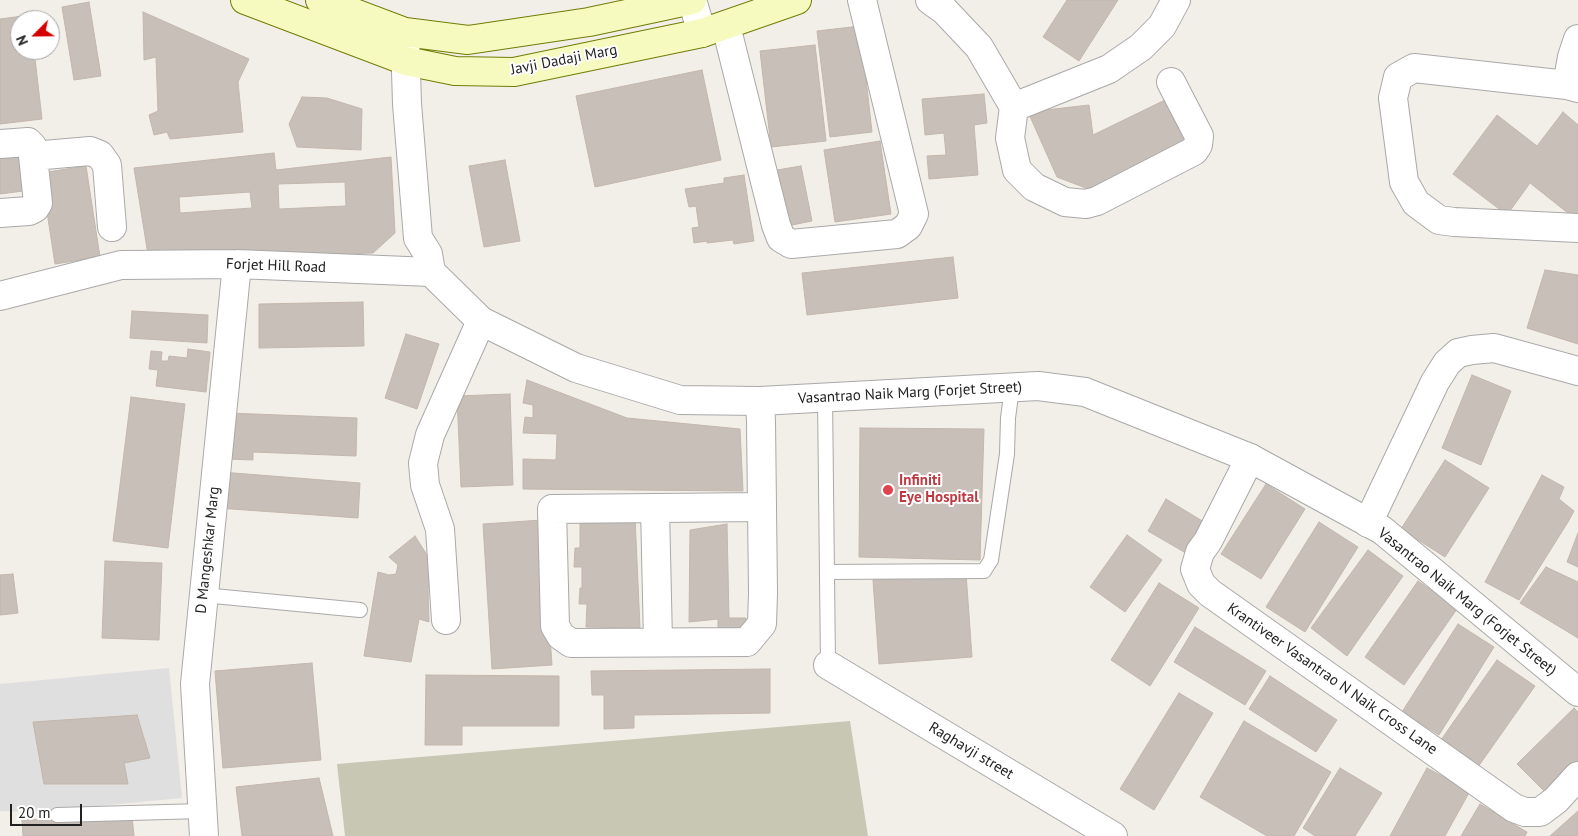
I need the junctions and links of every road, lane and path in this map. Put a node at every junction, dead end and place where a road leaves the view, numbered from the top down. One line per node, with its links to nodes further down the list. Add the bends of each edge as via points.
1 (245, 0): 12 (main road, Javji Dadaji Marg)
2 (320, 0): 8 (main road)
3 (692, 0): 9 (street); 10 (main road, via 589,22 468,40)
4 (797, 0): 9 (main road, Javji Dadaji Marg)
5 (862, 0): 9 (street, via 914,214 908,226 897,234 791,244 781,238)
6 (930, 0): 15 (street, via 979,47)
7 (1176, 0): 15 (street, via 1162,26 1141,47 1109,69)
8 (357, 7): 10 (main road)
9 (714, 29): 12 (main road, Javji Dadaji Marg, via 514,72 455,71)
10 (414, 34): 12 (street)
11 (1578, 39): 14 (street, via 1572,57)
12 (415, 63): 21 (street, Vasantrao Naik Marg (Forjet Street), via 424,211 418,238)
13 (1172, 82): 15 (street, via 1200,136 1194,151 1086,204 1065,202 1034,187 1017,170 1010,138)
14 (1573, 86): 20 (street, via 1414,68 1398,77 1393,98 1404,182 1416,202 1439,220)
15 (1014, 107)
16 (0, 144): 17 (street, via 28,142)
17 (34, 156): 18 (street, via 38,203 29,211); 19 (street, via 90,151 100,154 106,165)
18 (0, 213)
19 (112, 227)
20 (1578, 228)
21 (430, 263): 22 (street, Forjet Hill Road); 24 (street, Vasantrao Naik Marg (Forjet Street))
22 (237, 264): 23 (street, Forjet Hill Road, via 121,265); 34 (street, D Mangeshkar Marg)
23 (0, 296)
24 (481, 321): 28 (street, Vasantrao Naik Marg (Forjet Street), via 576,368 680,400); 36 (street, via 430,435 423,463 425,485 440,530)
25 (1578, 371): 32 (street, via 1494,348 1458,353 1447,362 1435,382)
26 (1012, 388): 27 (street, Vasantrao Naik Marg (Forjet Street)); 29 (street, Vasantrao Naik Marg (Forjet Street), via 1038,386 1085,392); 33 (lane, via 1007,454 991,560 984,571)
27 (825, 396): 28 (street, Vasantrao Naik Marg (Forjet Street)); 33 (lane)
28 (760, 401): 30 (street)
29 (1250, 458): 32 (street, Vasantrao Naik Marg (Forjet Street)); 40 (street, Krantiveer Vasantrao N Naik Cross Lane, via 1200,552 1195,569 1201,584 1514,808 1540,812)
30 (762, 507): 31 (street); 37 (street, via 762,624 747,642)
31 (655, 508): 37 (street); 37 (street, via 552,509 555,626 561,636 571,643)
32 (1368, 523): 39 (street, Vasantrao Naik Marg (Forjet Street), via 1382,530)
33 (827, 572): 38 (lane)
34 (203, 595): 35 (lane); 42 (street, D Mangeshkar Marg, via 195,684)
35 (360, 610)
36 (446, 620)
37 (658, 642)
38 (828, 665): 43 (street, Raghavji street)
39 (1578, 692)
40 (1578, 776)
41 (57, 815): 42 (lane)
42 (204, 824)
43 (1113, 836)

